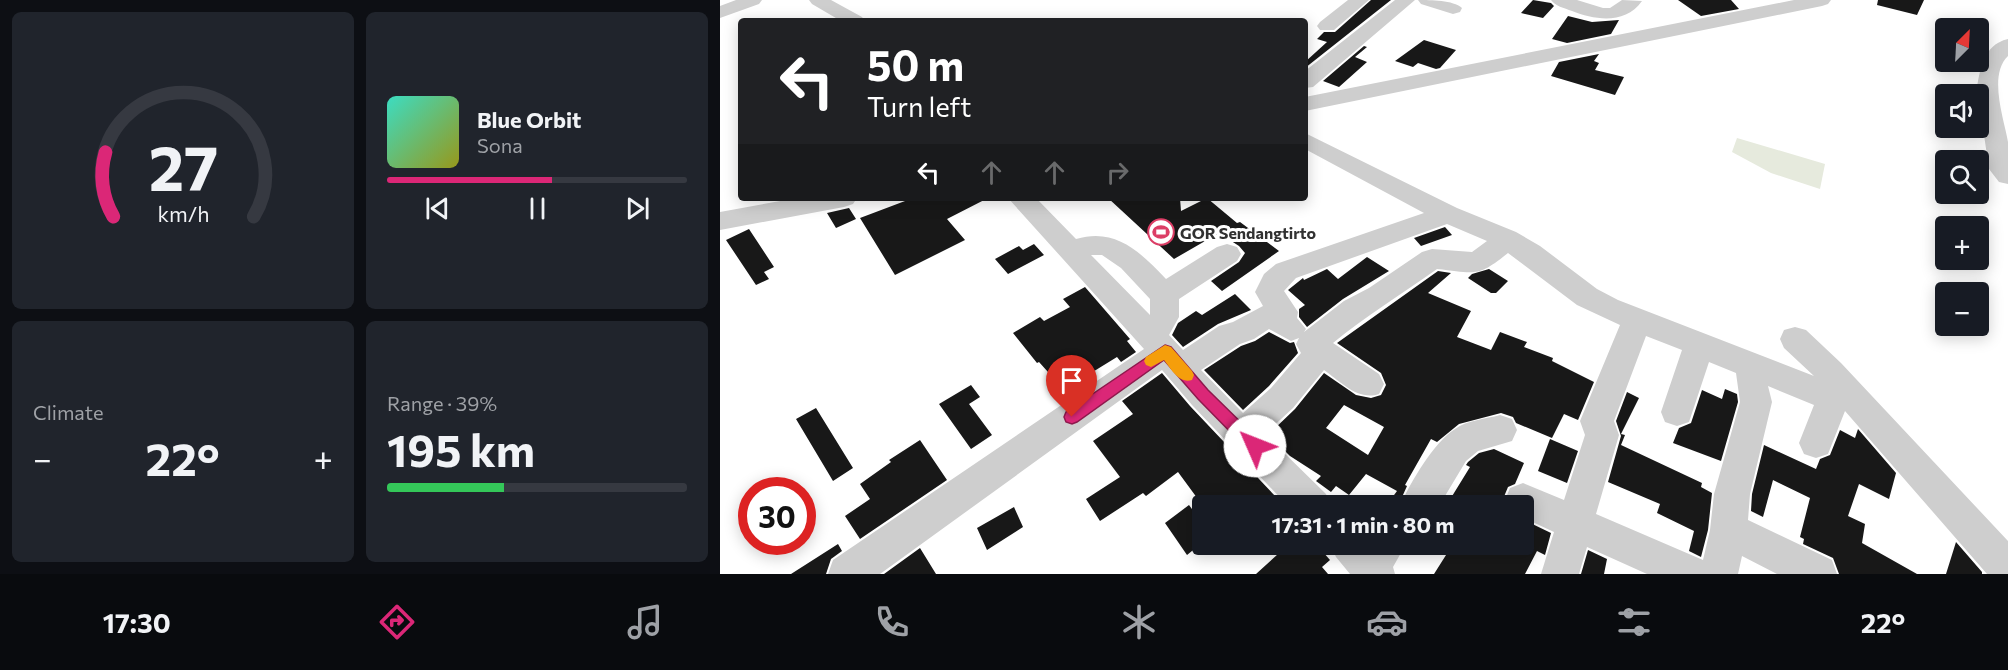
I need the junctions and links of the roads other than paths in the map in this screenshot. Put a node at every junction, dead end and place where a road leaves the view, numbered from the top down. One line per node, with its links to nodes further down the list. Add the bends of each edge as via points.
1 (753, 0): 10 (street)
2 (818, 0): 11 (street)
3 (1360, 0): 12 (street)
4 (1406, 0): 15 (street)
5 (1427, 0): 9 (street)
6 (1560, 0): 8 (street, via 1609,13)
7 (1822, 0): 13 (street)
8 (1633, 1): 13 (street)
9 (1453, 8)
10 (720, 12)
11 (850, 18)
12 (1327, 26)
13 (1660, 32): 16 (street)
14 (2008, 45): 18 (street, via 1993,59 1987,93 2000,165)
15 (1308, 80)
16 (1308, 103)
17 (1308, 142): 21 (street)
18 (2008, 176)
19 (828, 201): 22 (street)
20 (1024, 201): 24 (street)
21 (1449, 214): 23 (street); 28 (street, via 1286,271 1274,281 1269,292 1283,312)
22 (720, 221)
23 (1507, 239): 27 (street, via 1587,297); 31 (street, via 1477,263 1432,259 1354,309)
24 (1073, 254): 26 (street, via 1088,245 1101,244 1120,252); 32 (street)
25 (1227, 254): 26 (street)
26 (1163, 295): 32 (street, via 1167,304)
27 (1637, 319): 30 (street); 43 (street, via 1597,421 1602,435)
28 (1279, 321): 31 (street); 32 (street, via 1266,316 1243,331)
29 (1795, 339): 35 (street)
30 (1699, 344): 33 (street); 36 (street)
31 (1316, 348): 34 (street); 38 (street, via 1282,398)
32 (1165, 352): 38 (street); 46 (street)
33 (1751, 365): 35 (street); 44 (street, via 1756,402 1732,494)
34 (1368, 384)
35 (1832, 385): 39 (street); 45 (street)
36 (1677, 412)
37 (1500, 430): 41 (street, via 1468,438 1454,450)
38 (1242, 434): 40 (street)
39 (1816, 443)
40 (1301, 495)
41 (1425, 495)
42 (1534, 505): 43 (street)
43 (1575, 523): 47 (street); 48 (street)
44 (1730, 530): 49 (street); 50 (street)
45 (2008, 569)
46 (847, 574)
47 (1560, 574)
48 (1691, 574)
49 (1719, 574)
50 (1818, 574)

